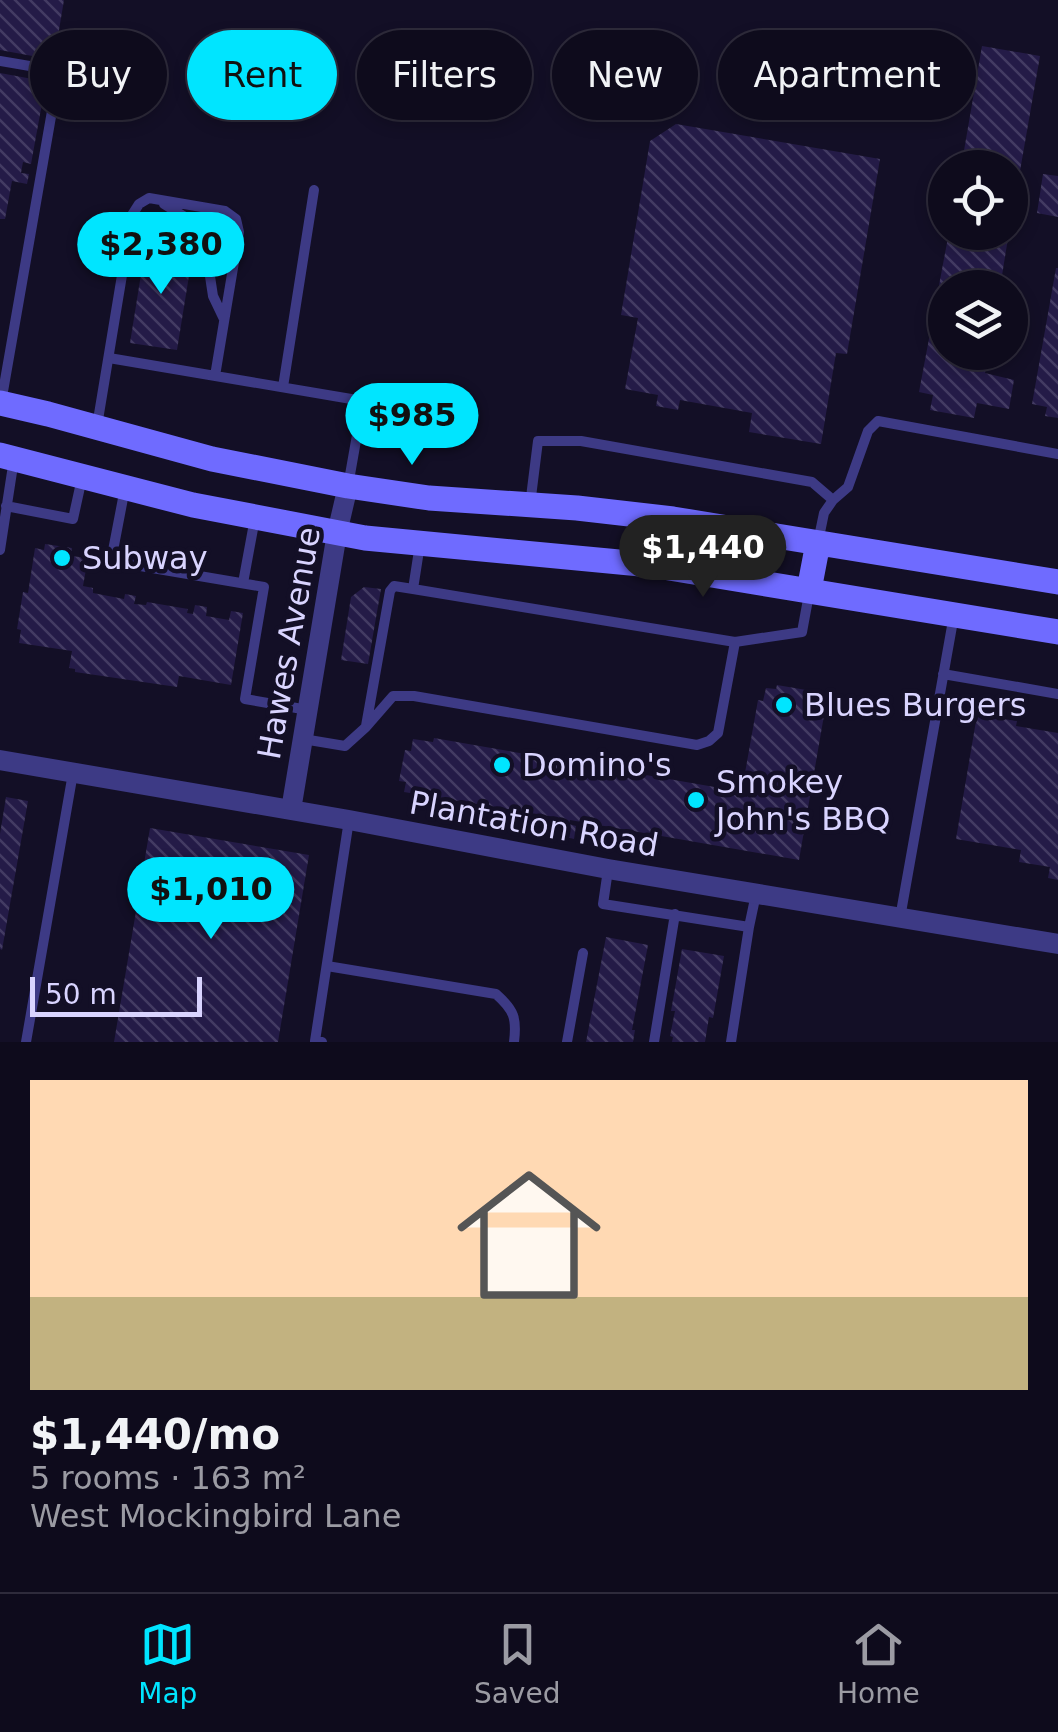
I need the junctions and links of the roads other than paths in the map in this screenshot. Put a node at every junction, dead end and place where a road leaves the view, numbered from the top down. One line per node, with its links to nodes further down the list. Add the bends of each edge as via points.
1 (0, 61): 5 (lane, via 59,70)
2 (314, 190): 8 (lane)
3 (158, 200): 4 (lane, via 204,237 212,296); 4 (lane, via 225,211 236,219); 6 (lane, via 138,204 132,216)
4 (224, 320): 7 (lane)
5 (6, 344): 9 (lane)
6 (109, 358): 7 (lane); 10 (lane)
7 (215, 376): 8 (lane)
8 (282, 387): 14 (lane, via 363,401)
9 (0, 404): 10 (main road)
10 (97, 427): 14 (main road)
11 (1058, 454): 16 (lane, via 878,421 868,430 848,487)
12 (7, 457): 13 (main road); 18 (lane)
13 (82, 476): 15 (main road); 18 (lane, via 72,518)
14 (348, 486): 17 (main road); 20 (street, Hawes Avenue)
15 (125, 487): 19 (main road); 25 (lane, via 111,560)
16 (833, 500): 17 (lane, via 812,482 581,441 538,442); 21 (lane)
17 (530, 504): 21 (main road, via 673,518)
18 (6, 506): 23 (lane)
19 (255, 517): 20 (main road); 25 (lane)
20 (338, 533): 22 (main road); 33 (street, Hawes Avenue)
21 (818, 543): 24 (main road); 27 (main road)
22 (420, 544): 26 (lane); 27 (main road, via 651,565)
23 (0, 550)
24 (1058, 582)
25 (243, 583): 33 (lane, via 264,587 245,698)
26 (413, 589): 30 (lane); 34 (lane, via 394,586 390,592)
27 (809, 590): 28 (main road); 30 (lane, via 802,632)
28 (954, 614): 29 (main road); 31 (lane)
29 (1058, 632)
30 (735, 642): 34 (lane, via 718,733 697,745 414,696 393,696)
31 (944, 674): 32 (lane); 43 (lane)
32 (1058, 694)
33 (308, 710): 35 (street, Hawes Avenue)
34 (366, 727): 35 (lane, via 345,746)
35 (303, 739): 38 (street, Hawes Avenue)
36 (0, 760): 37 (street, Plantation Road)
37 (73, 773): 38 (street, Plantation Road); 48 (lane)
38 (291, 810): 39 (street, Plantation Road)
39 (350, 820): 40 (street, Plantation Road); 47 (lane)
40 (608, 869): 41 (street, Plantation Road); 42 (lane, via 603,904)
41 (756, 894): 43 (street, Plantation Road); 44 (lane)
42 (676, 914): 44 (lane); 52 (lane)
43 (900, 918): 45 (street, Plantation Road)
44 (749, 926): 53 (lane)
45 (1058, 944)
46 (583, 953): 51 (lane)
47 (327, 966): 49 (lane, via 314,1041); 50 (lane, via 496,994 510,1006)
48 (26, 1042)
49 (322, 1042)
50 (514, 1042)
51 (567, 1042)
52 (654, 1042)
53 (731, 1042)

